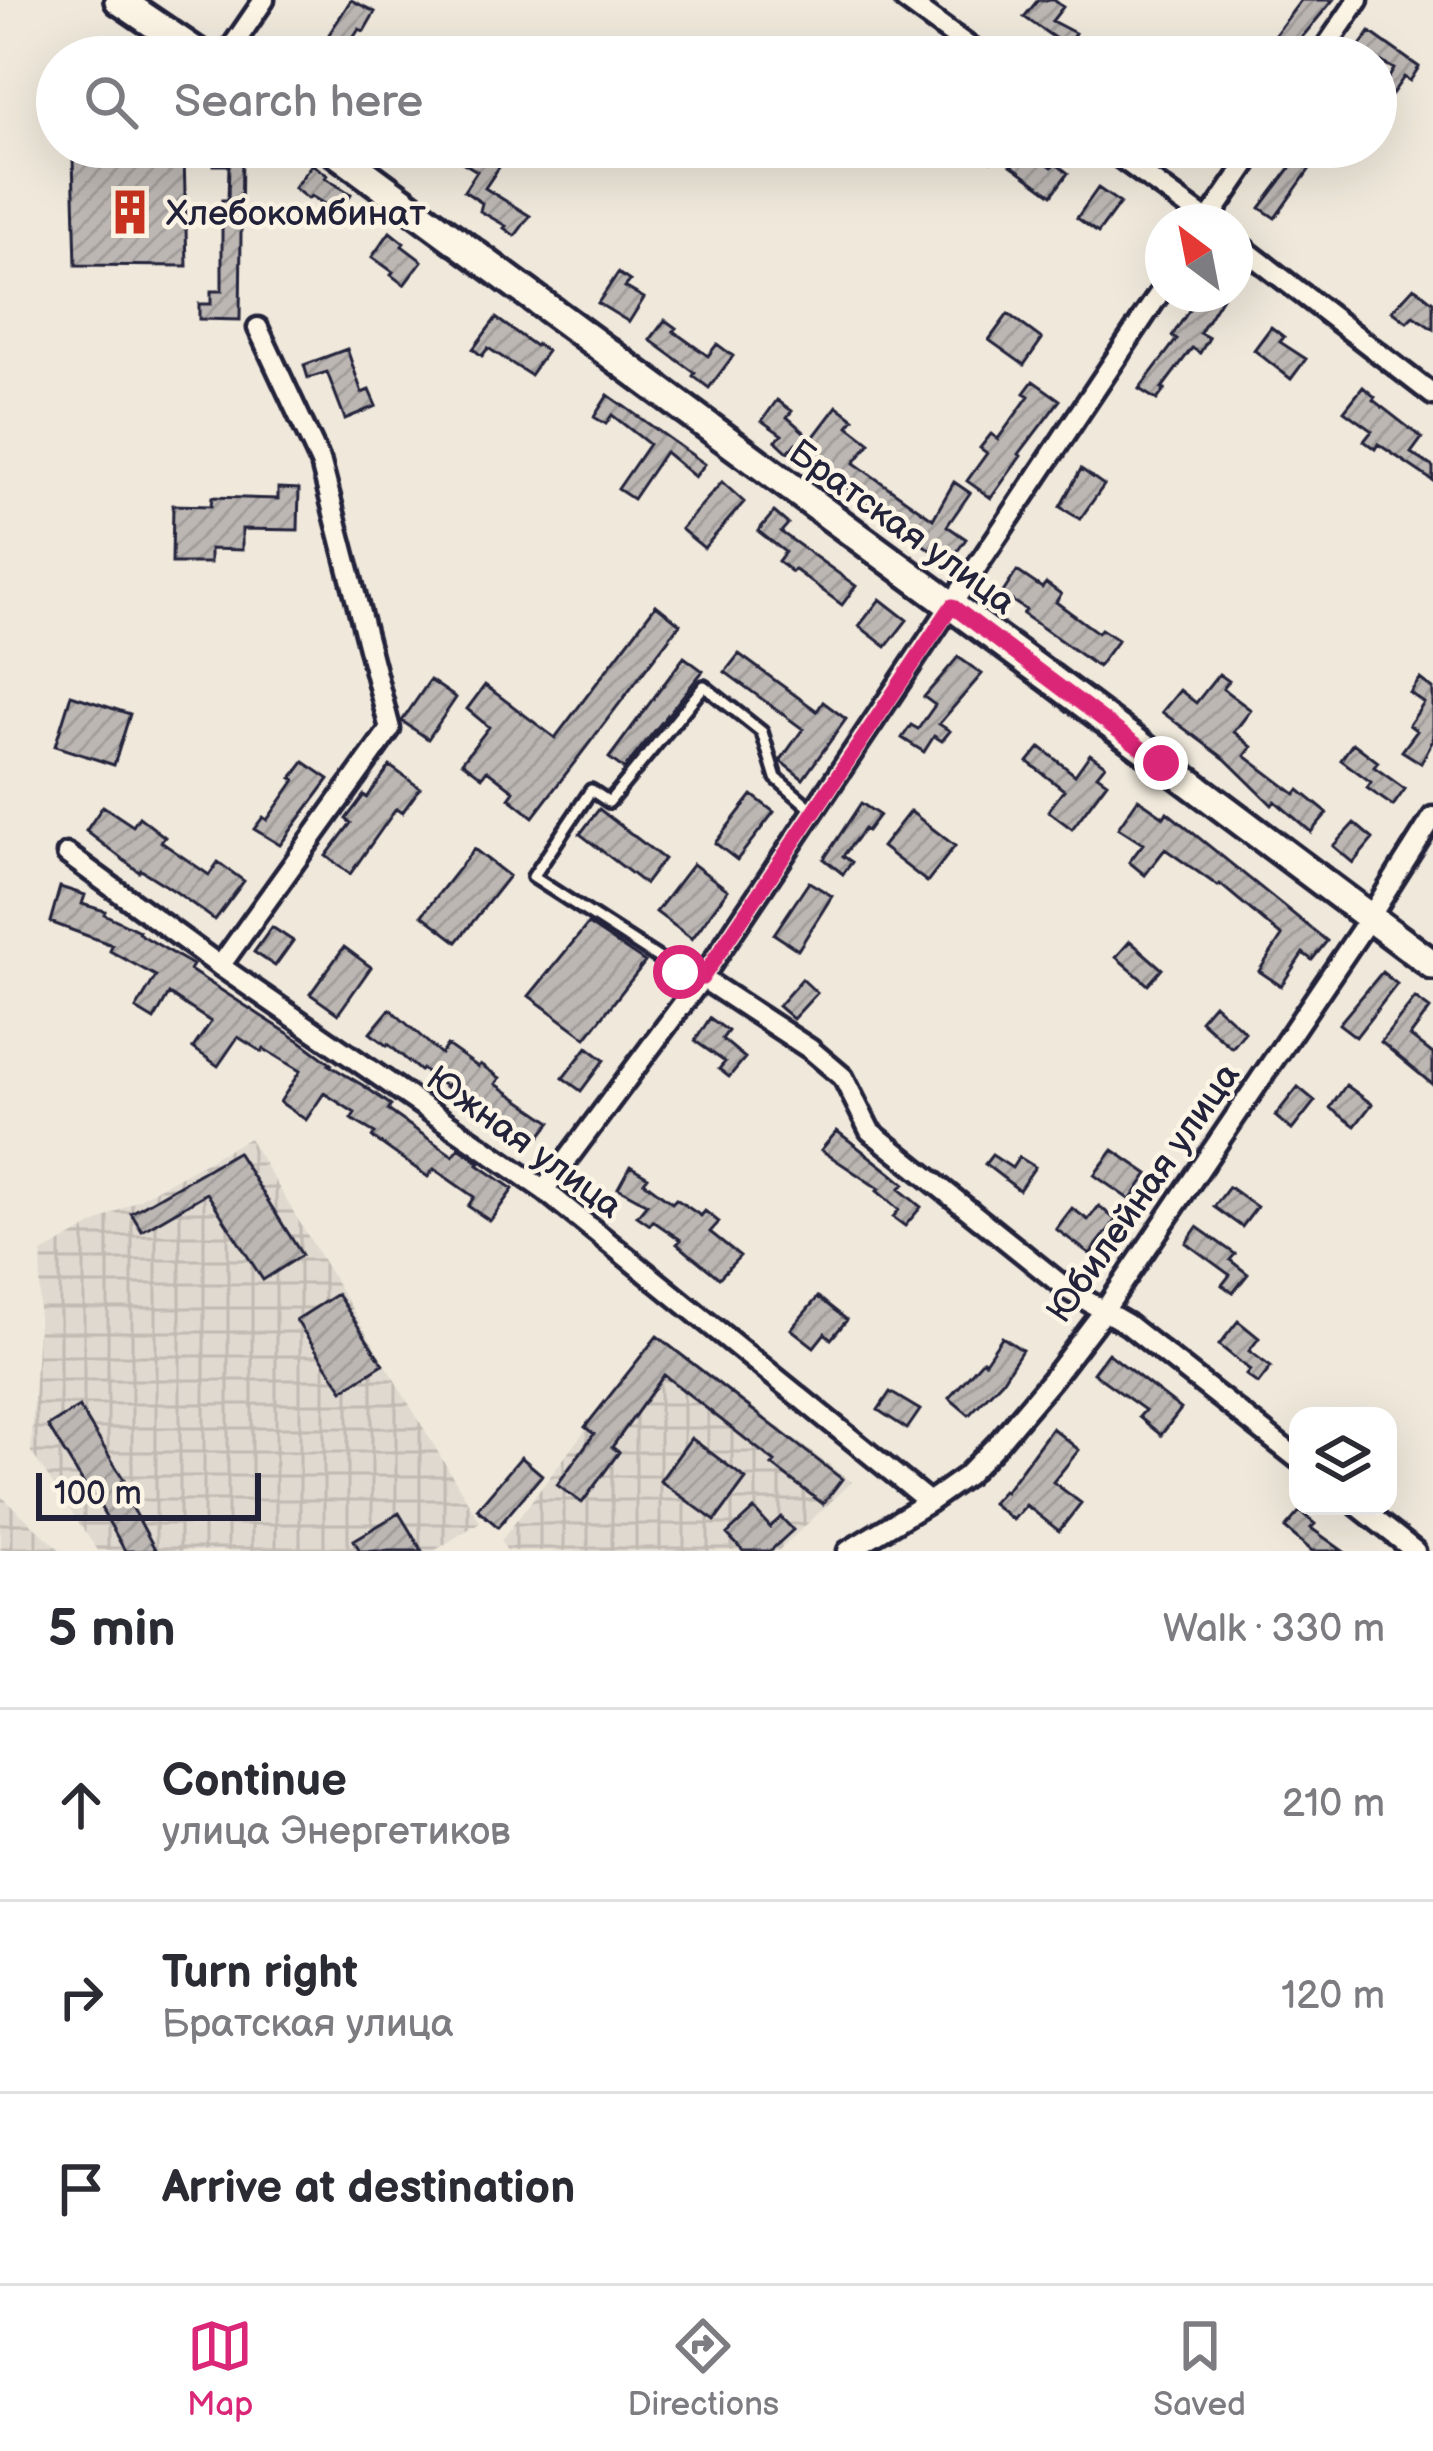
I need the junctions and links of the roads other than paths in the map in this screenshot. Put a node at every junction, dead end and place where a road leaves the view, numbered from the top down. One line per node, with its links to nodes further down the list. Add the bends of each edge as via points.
1 (119, 0): 5 (main road)
2 (264, 0): 6 (street)
3 (904, 0): 7 (street)
4 (1358, 0): 8 (street)
5 (171, 36)
6 (239, 36)
7 (954, 36)
8 (1333, 36)
9 (358, 168): 18 (main road, Братская улица)
10 (1135, 168): 12 (street)
11 (1244, 168): 13 (street)
12 (1184, 204)
13 (1220, 204)
14 (1253, 256): 17 (street)
15 (1147, 312): 18 (street)
16 (258, 328): 24 (street, via 321,463 390,729)
17 (1433, 394)
18 (952, 606): 19 (street); 22 (main road, Братская улица)
19 (814, 811): 25 (street); 25 (lane, via 776,778 762,732 704,686 609,802 591,790 579,807 533,877 680,972)
20 (1433, 817): 22 (street, Юбилейная улица)
21 (67, 854): 24 (street, Южная улица)
22 (1370, 917): 23 (main road, Братская улица); 27 (street, Юбилейная улица)
23 (1433, 965)
24 (220, 966): 26 (street, Южная улица)
25 (702, 978): 26 (street); 27 (street, via 810,1048 843,1077 870,1130)
26 (544, 1190): 29 (street, Южная улица)
27 (1105, 1311): 28 (street); 29 (street, Юбилейная улица, via 998,1443)
28 (1289, 1452)
29 (929, 1502): 31 (street, Юбилейная улица)
30 (1369, 1515): 32 (street)
31 (848, 1551)
32 (1415, 1551)

